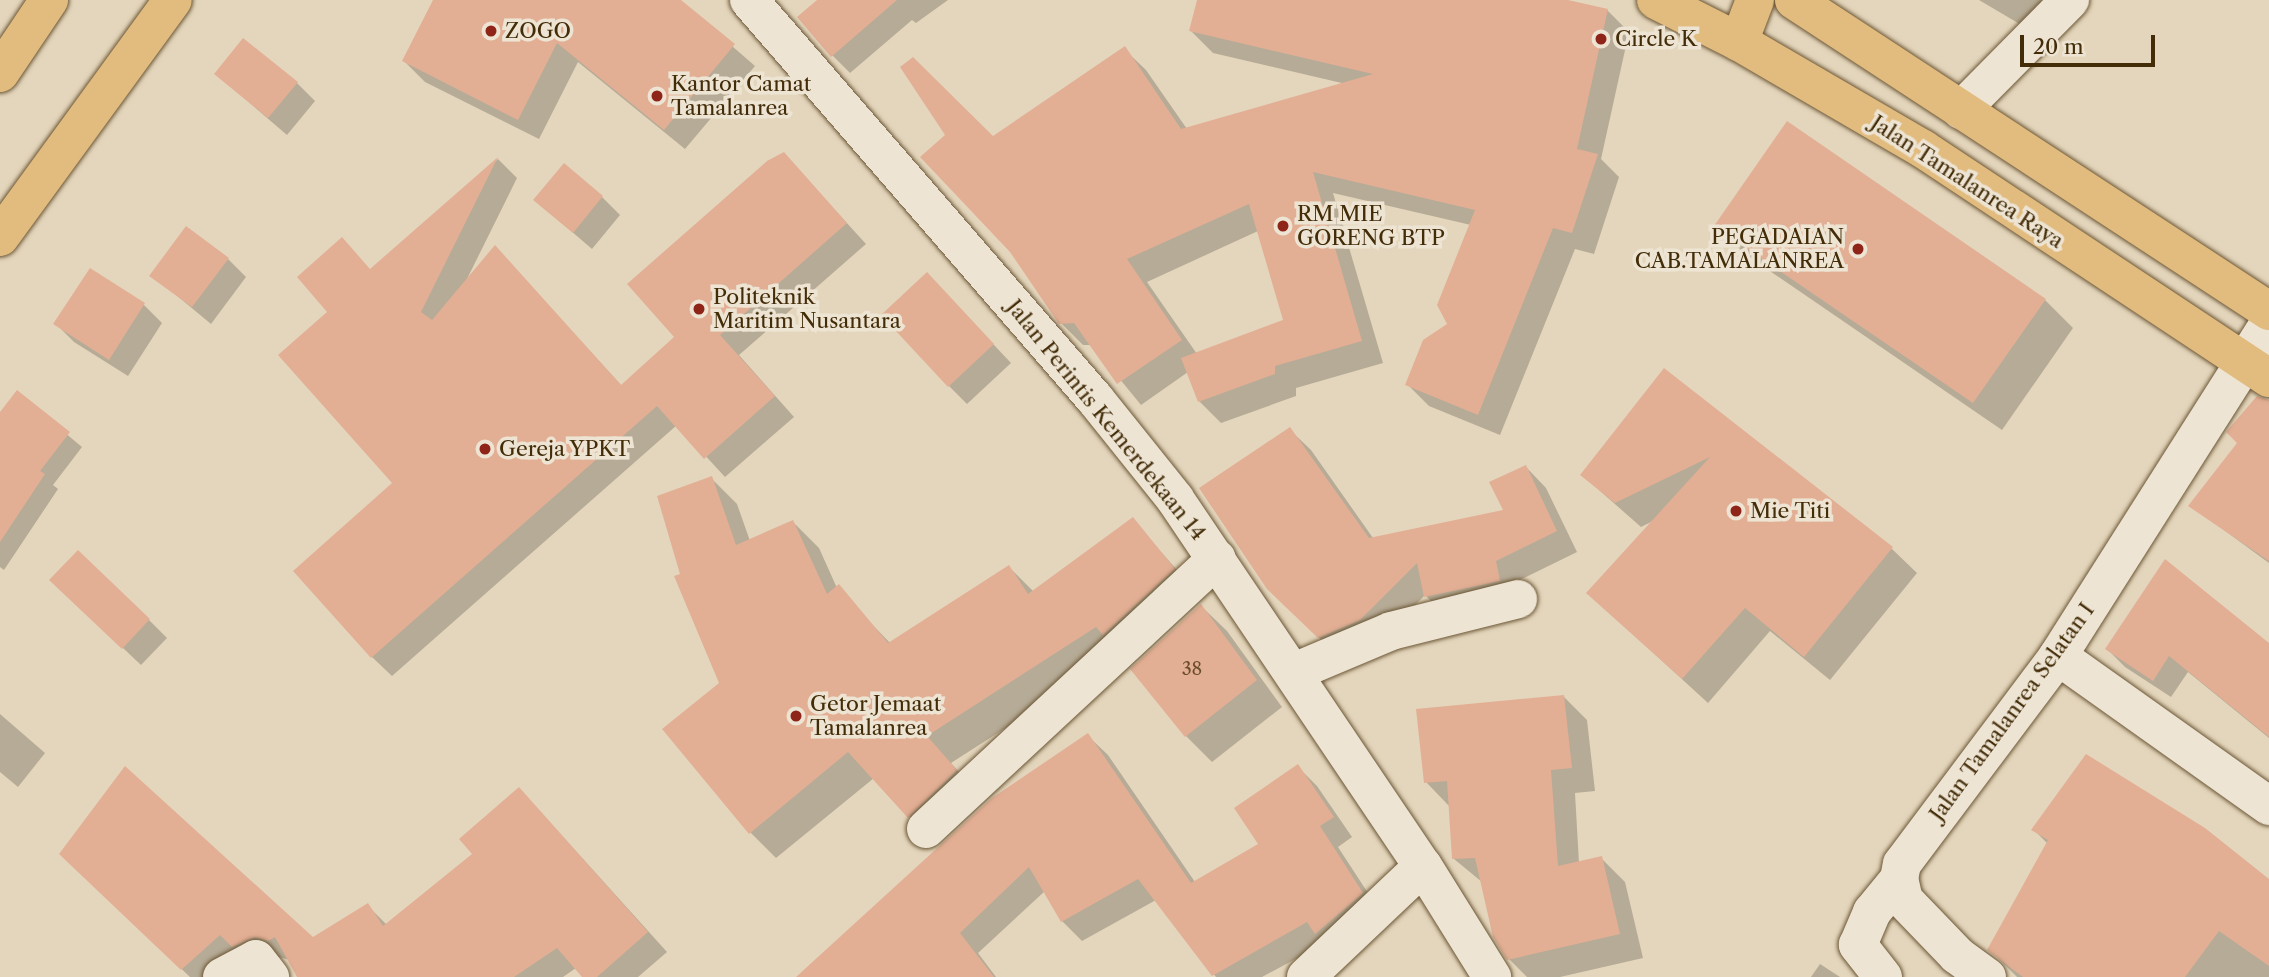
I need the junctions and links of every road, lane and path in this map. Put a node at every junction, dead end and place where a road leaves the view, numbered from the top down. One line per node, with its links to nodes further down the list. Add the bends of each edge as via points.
1 (49, 0): 9 (main road)
2 (173, 0): 11 (main road)
3 (749, 0): 15 (street, Jalan Perintis Kemerdekaan 14, via 1095,399)
4 (1656, 0): 8 (main road, Jalan Tamalanrea Raya)
5 (1755, 0): 8 (main road)
6 (1794, 0): 10 (main road)
7 (2070, 0): 10 (street)
8 (1739, 42): 14 (main road, Jalan Tamalanrea Raya, via 1923,149)
9 (0, 73)
10 (1961, 110): 12 (main road)
11 (0, 237)
12 (2269, 310)
13 (2269, 324): 14 (street, Jalan Tamalanrea Selatan I)
14 (2257, 370): 17 (street, Jalan Tamalanrea Selatan I)
15 (1217, 559): 18 (street, Jalan Perintis Kemerdekaan 14); 20 (street)
16 (1518, 599): 18 (street, via 1417,623)
17 (2058, 656): 19 (street); 22 (street, Jalan Tamalanrea Selatan I, via 1905,858)
18 (1294, 672): 21 (street, Jalan Perintis Kemerdekaan 14)
19 (2269, 806)
20 (926, 829)
21 (1423, 866): 25 (street); 26 (street, Jalan Perintis Kemerdekaan 14)
22 (1899, 880): 27 (street, Jalan Tamalanrea Selatan I, via 1872,912 1858,945); 28 (street, via 1904,900 1926,926)
23 (263, 968): 24 (street)
24 (222, 977)
25 (1306, 977)
26 (1492, 977)
27 (1884, 977)
28 (1987, 977)

